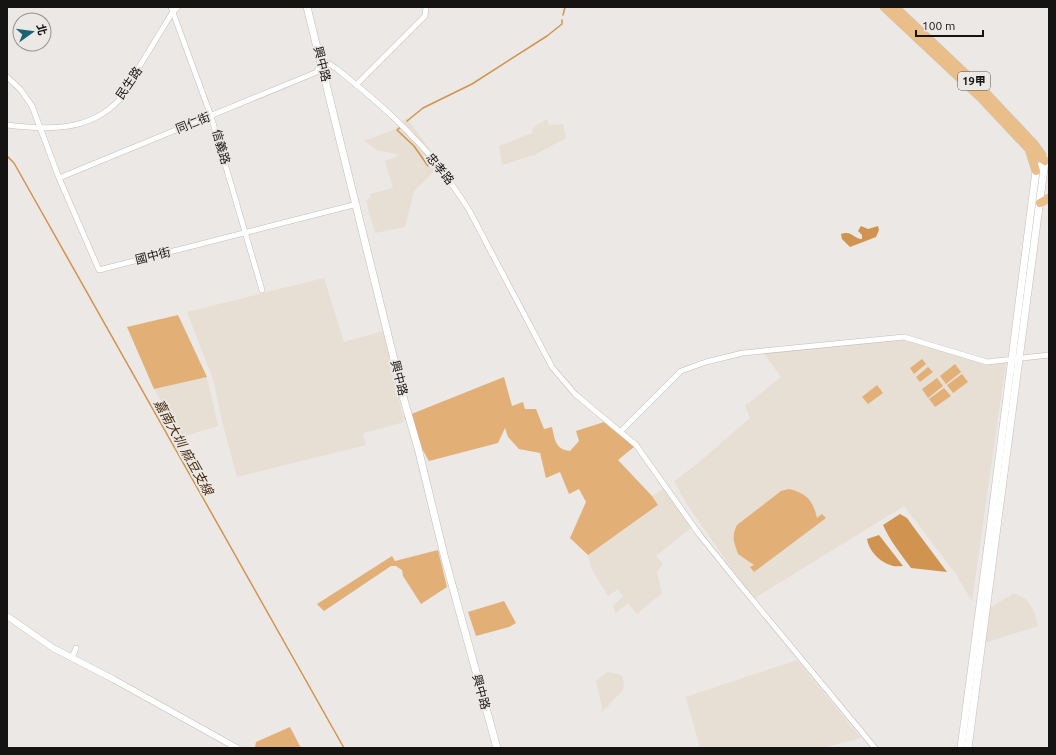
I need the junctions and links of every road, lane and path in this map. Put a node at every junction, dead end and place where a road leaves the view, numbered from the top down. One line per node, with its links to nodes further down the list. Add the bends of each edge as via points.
1 (171, 7): 7 (street, 信義路)
2 (178, 7): 7 (street, 民生路)
3 (307, 7): 8 (main road, 興中路)
4 (426, 7): 10 (street, via 425,16)
5 (884, 7): 14 (main road, 19甲, via 981,98)
6 (895, 7): 15 (main road, 19甲, via 986,93 1034,144)
7 (172, 13): 11 (street, 信義路); 13 (street, 民生路, via 119,100 108,110 74,126 54,129)
8 (321, 62): 10 (street, 忠孝路, via 328,63); 11 (street, 同仁街, via 317,72); 20 (main road, 興中路)
9 (7, 77): 13 (street, 國中街, via 26,96)
10 (356, 85): 25 (street, 忠孝路, via 407,130 454,186 470,210 552,367 575,394)
11 (211, 116): 17 (street, 同仁街); 21 (street, 信義路)
12 (7, 125): 13 (street, 民生路)
13 (39, 127): 17 (street, 國中街)
14 (1029, 149): 15 (main road, 19甲); 16 (main road)
15 (1047, 162): 16 (main road); 19 (main road)
16 (1036, 171): 24 (main road)
17 (59, 178): 21 (street, 國中街, via 98,270)
18 (1049, 198): 19 (main road)
19 (1040, 203): 24 (main road)
20 (357, 204): 21 (street, 國中街); 30 (main road, 興中路, via 445,559)
21 (246, 233): 22 (street, 信義路)
22 (262, 290)
23 (1049, 355): 24 (street)
24 (1015, 358): 25 (street, via 987,362 904,337 743,353 681,371); 32 (main road); 33 (main road, via 993,564)
25 (622, 431): 31 (street, 忠孝路, via 642,451 699,534)
26 (7, 616): 28 (street, via 38,639)
27 (76, 648): 28 (street)
28 (72, 658): 29 (street)
29 (237, 748)
30 (497, 748)
31 (875, 748)
32 (961, 748)
33 (968, 748)

